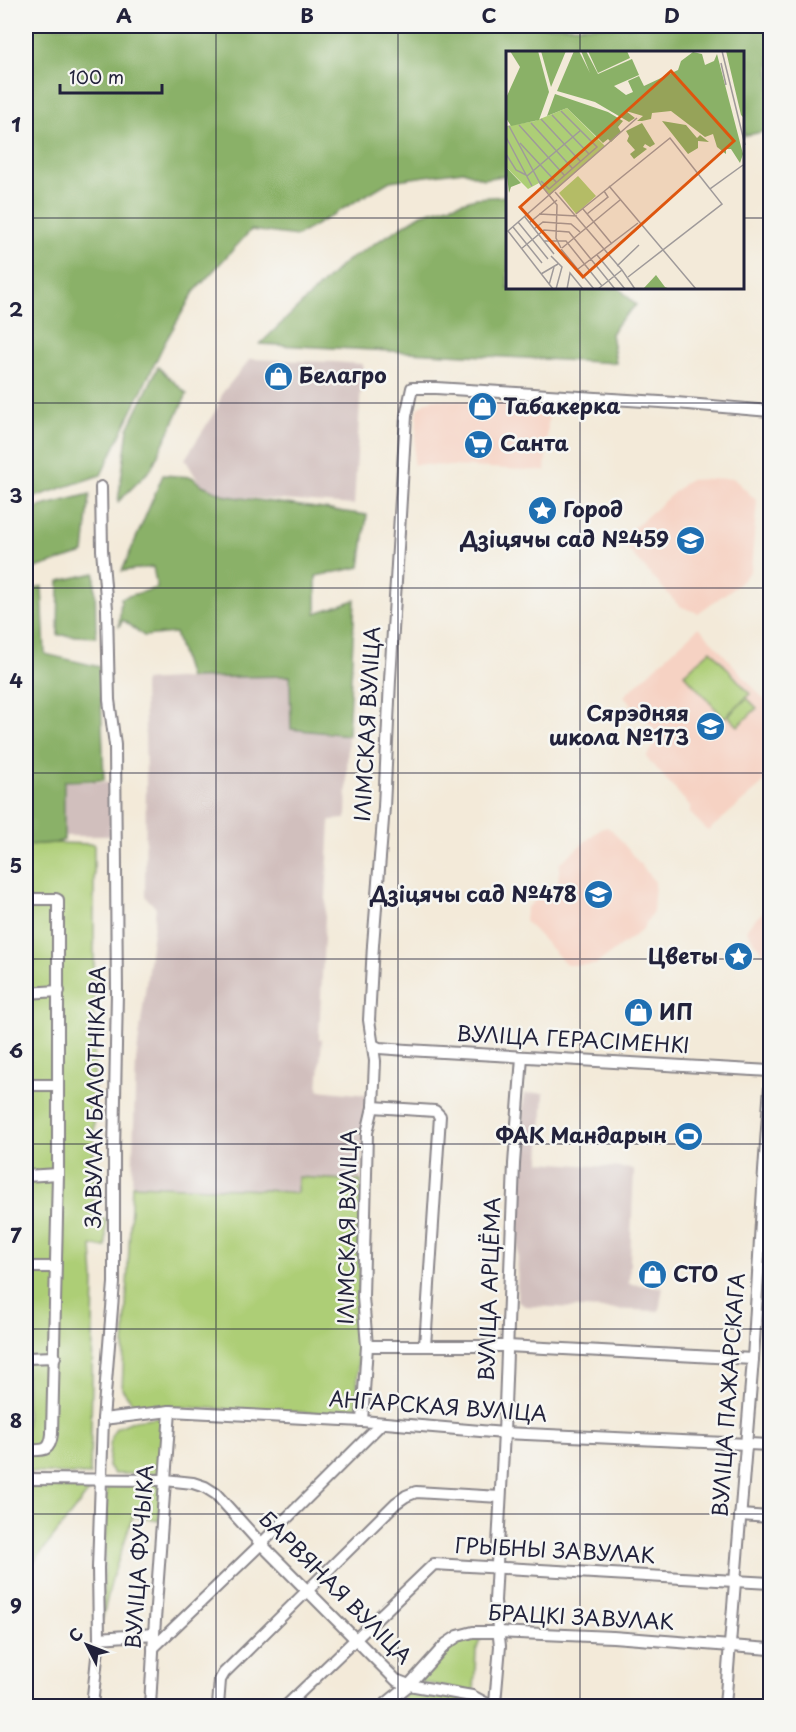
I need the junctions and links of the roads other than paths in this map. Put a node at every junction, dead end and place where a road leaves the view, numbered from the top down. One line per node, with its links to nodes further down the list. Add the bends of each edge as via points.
1 (771, 411): 6 (street, ІЛІМСКАЯ ВУЛІЦА, via 412,388 406,416 373,945 369,1020)
2 (101, 487): 24 (street, ЗАВУЛАК БАЛОТНІКАВА, via 109,700 115,745 117,992 114,1283)
3 (26, 899): 4 (street, via 58,900)
4 (59, 991): 5 (street); 10 (street)
5 (26, 993)
6 (373, 1045): 7 (street, ВУЛІЦА ГЕРАСІМЕНКІ); 12 (street, ІЛІМСКАЯ ВУЛІЦА)
7 (522, 1057): 8 (street, ВУЛІЦА ГЕРАСІМЕНКІ); 19 (street, ВУЛІЦА АРЦЁМА)
8 (771, 1071)
9 (26, 1085): 10 (street)
10 (58, 1085): 13 (street)
11 (771, 1086): 22 (street, ВУЛІЦА ПАЖАРСКАГА)
12 (373, 1107): 17 (street, ІЛІМСКАЯ ВУЛІЦА, via 367,1133 363,1297); 18 (street, via 435,1111 440,1116)
13 (58, 1174): 14 (street); 16 (street)
14 (26, 1176)
15 (26, 1267): 16 (street)
16 (55, 1267): 20 (street)
17 (367, 1346): 18 (street); 25 (street, ІЛІМСКАЯ ВУЛІЦА)
18 (425, 1346): 19 (street)
19 (507, 1346): 22 (street); 27 (street, ВУЛІЦА АРЦЁМА)
20 (55, 1357): 21 (street); 30 (street, via 51,1443 43,1450)
21 (26, 1358)
22 (753, 1359): 28 (street, ВУЛІЦА ПАЖАРСКАГА)
23 (170, 1411): 24 (street, АНГАРСКАЯ ВУЛІЦА); 25 (street, АНГАРСКАЯ ВУЛІЦА); 33 (street, ВУЛІЦА ФУЧЫКА)
24 (103, 1419): 32 (street, ЗАВУЛАК БАЛОТНІКАВА)
25 (362, 1421): 26 (street, АНГАРСКАЯ ВУЛІЦА)
26 (382, 1423): 27 (street, АНГАРСКАЯ ВУЛІЦА); 37 (street)
27 (504, 1433): 28 (street, АНГАРСКАЯ ВУЛІЦА); 34 (street, ВУЛІЦА АРЦЁМА)
28 (747, 1444): 29 (street, АНГАРСКАЯ ВУЛІЦА); 35 (street, ВУЛІЦА ПАЖАРСКАГА)
29 (771, 1445)
30 (26, 1450)
31 (26, 1479): 32 (street, БАРВЯНАЯ ВУЛІЦА)
32 (101, 1480): 33 (street, БАРВЯНАЯ ВУЛІЦА); 44 (street, ЗАВУЛАК БАЛОТНІКАВА)
33 (165, 1480): 37 (street, БАРВЯНАЯ ВУЛІЦА, via 194,1483 216,1494); 43 (street, ВУЛІЦА ФУЧЫКА)
34 (500, 1497): 38 (street, ВУЛІЦА АРЦЁМА); 41 (street, via 416,1492 406,1496)
35 (740, 1515): 36 (street); 39 (street, ВУЛІЦА ПАЖАРСКАГА)
36 (771, 1517)
37 (261, 1544): 41 (street, БАРВЯНАЯ ВУЛІЦА); 47 (street)
38 (497, 1566): 39 (street, ГРЫБНЫ ЗАВУЛАК); 42 (street, ВУЛІЦА АРЦЁМА); 45 (street, ГРЫБНЫ ЗАВУЛАК, via 434,1564)
39 (736, 1581): 40 (street, ГРЫБНЫ ЗАВУЛАК); 46 (street, ВУЛІЦА ПАЖАРСКАГА)
40 (771, 1583)
41 (308, 1590): 45 (street, БАРВЯНАЯ ВУЛІЦА); 53 (street, via 224,1673)
42 (497, 1632): 46 (street, БРАЦКІ ЗАВУЛАК); 49 (street, БРАЦКІ ЗАВУЛАК, via 458,1636); 50 (street, ВУЛІЦА АРЦЁМА, via 500,1646)
43 (154, 1634): 44 (street); 47 (street, ВУЛІЦА ФУЧЫКА)
44 (99, 1638): 51 (street, ЗАВУЛАК БАЛОТНІКАВА)
45 (356, 1639): 49 (street, БАРВЯНАЯ ВУЛІЦА, via 396,1680); 54 (street, ГРЫБНЫ ЗАВУЛАК)
46 (730, 1647): 48 (street, БРАЦКІ ЗАВУЛАК); 56 (street, ВУЛІЦА ПАЖАРСКАГА)
47 (153, 1648): 52 (street, ВУЛІЦА ФУЧЫКА)
48 (771, 1649)
49 (409, 1685): 50 (street, БАРВЯНАЯ ВУЛІЦА, via 472,1696); 55 (street, БРАЦКІ ЗАВУЛАК)
50 (492, 1705)
51 (92, 1707)
52 (150, 1707)
53 (218, 1707)
54 (286, 1707)
55 (383, 1707)
56 (725, 1707)

